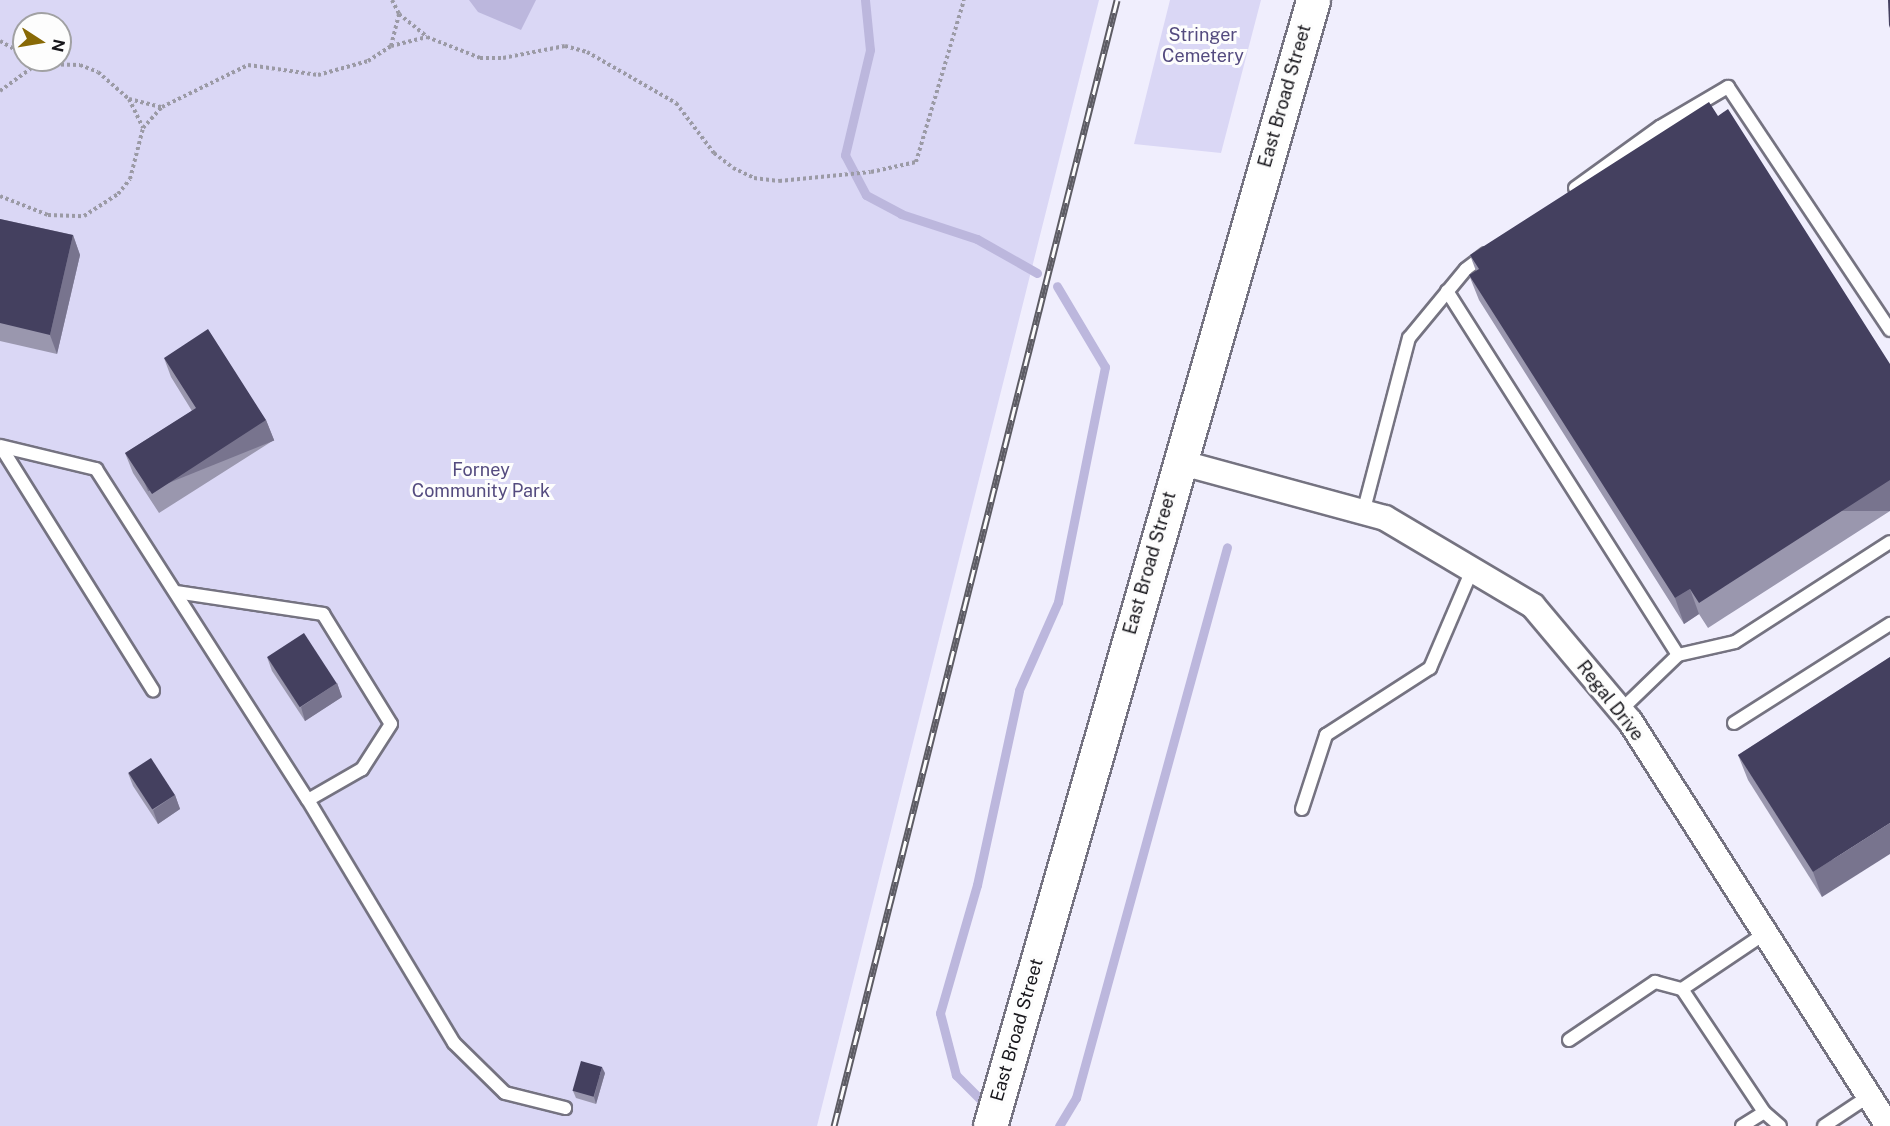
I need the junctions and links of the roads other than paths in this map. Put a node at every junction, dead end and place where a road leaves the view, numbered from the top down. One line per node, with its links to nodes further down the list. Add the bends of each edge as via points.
1 (1313, 0): 7 (main road, East Broad Street)
2 (1567, 194): 5 (lane, via 1659,127 1728,87)
3 (1494, 249): 4 (lane, via 1466,269)
4 (1447, 291): 8 (lane, via 1409,338); 13 (lane)
5 (1890, 330)
6 (1, 447): 11 (lane, via 96,469); 14 (lane)
7 (1179, 462): 8 (street, Regal Drive); 25 (main road, East Broad Street)
8 (1363, 513): 10 (street, Regal Drive, via 1385,518)
9 (1890, 542): 13 (lane, via 1735,642)
10 (1472, 570): 15 (street, Regal Drive, via 1533,606); 18 (lane, via 1430,668 1326,735)
11 (176, 592): 17 (lane, via 229,682); 17 (lane, via 323,614 391,724 362,769)
12 (1890, 624): 16 (lane)
13 (1678, 655): 15 (lane)
14 (153, 690)
15 (1621, 710): 19 (street, Regal Drive)
16 (1734, 723)
17 (308, 800): 23 (lane, via 454,1043 505,1093)
18 (1302, 809)
19 (1764, 934): 20 (lane); 22 (street, Regal Drive)
20 (1682, 989): 21 (lane, via 1655,982); 24 (lane)
21 (1569, 1040)
22 (1869, 1096): 28 (lane); 29 (street, Regal Drive)
23 (565, 1108)
24 (1764, 1112): 26 (lane); 27 (lane)
25 (990, 1126)
26 (1742, 1126)
27 (1780, 1126)
28 (1824, 1126)
29 (1888, 1126)

